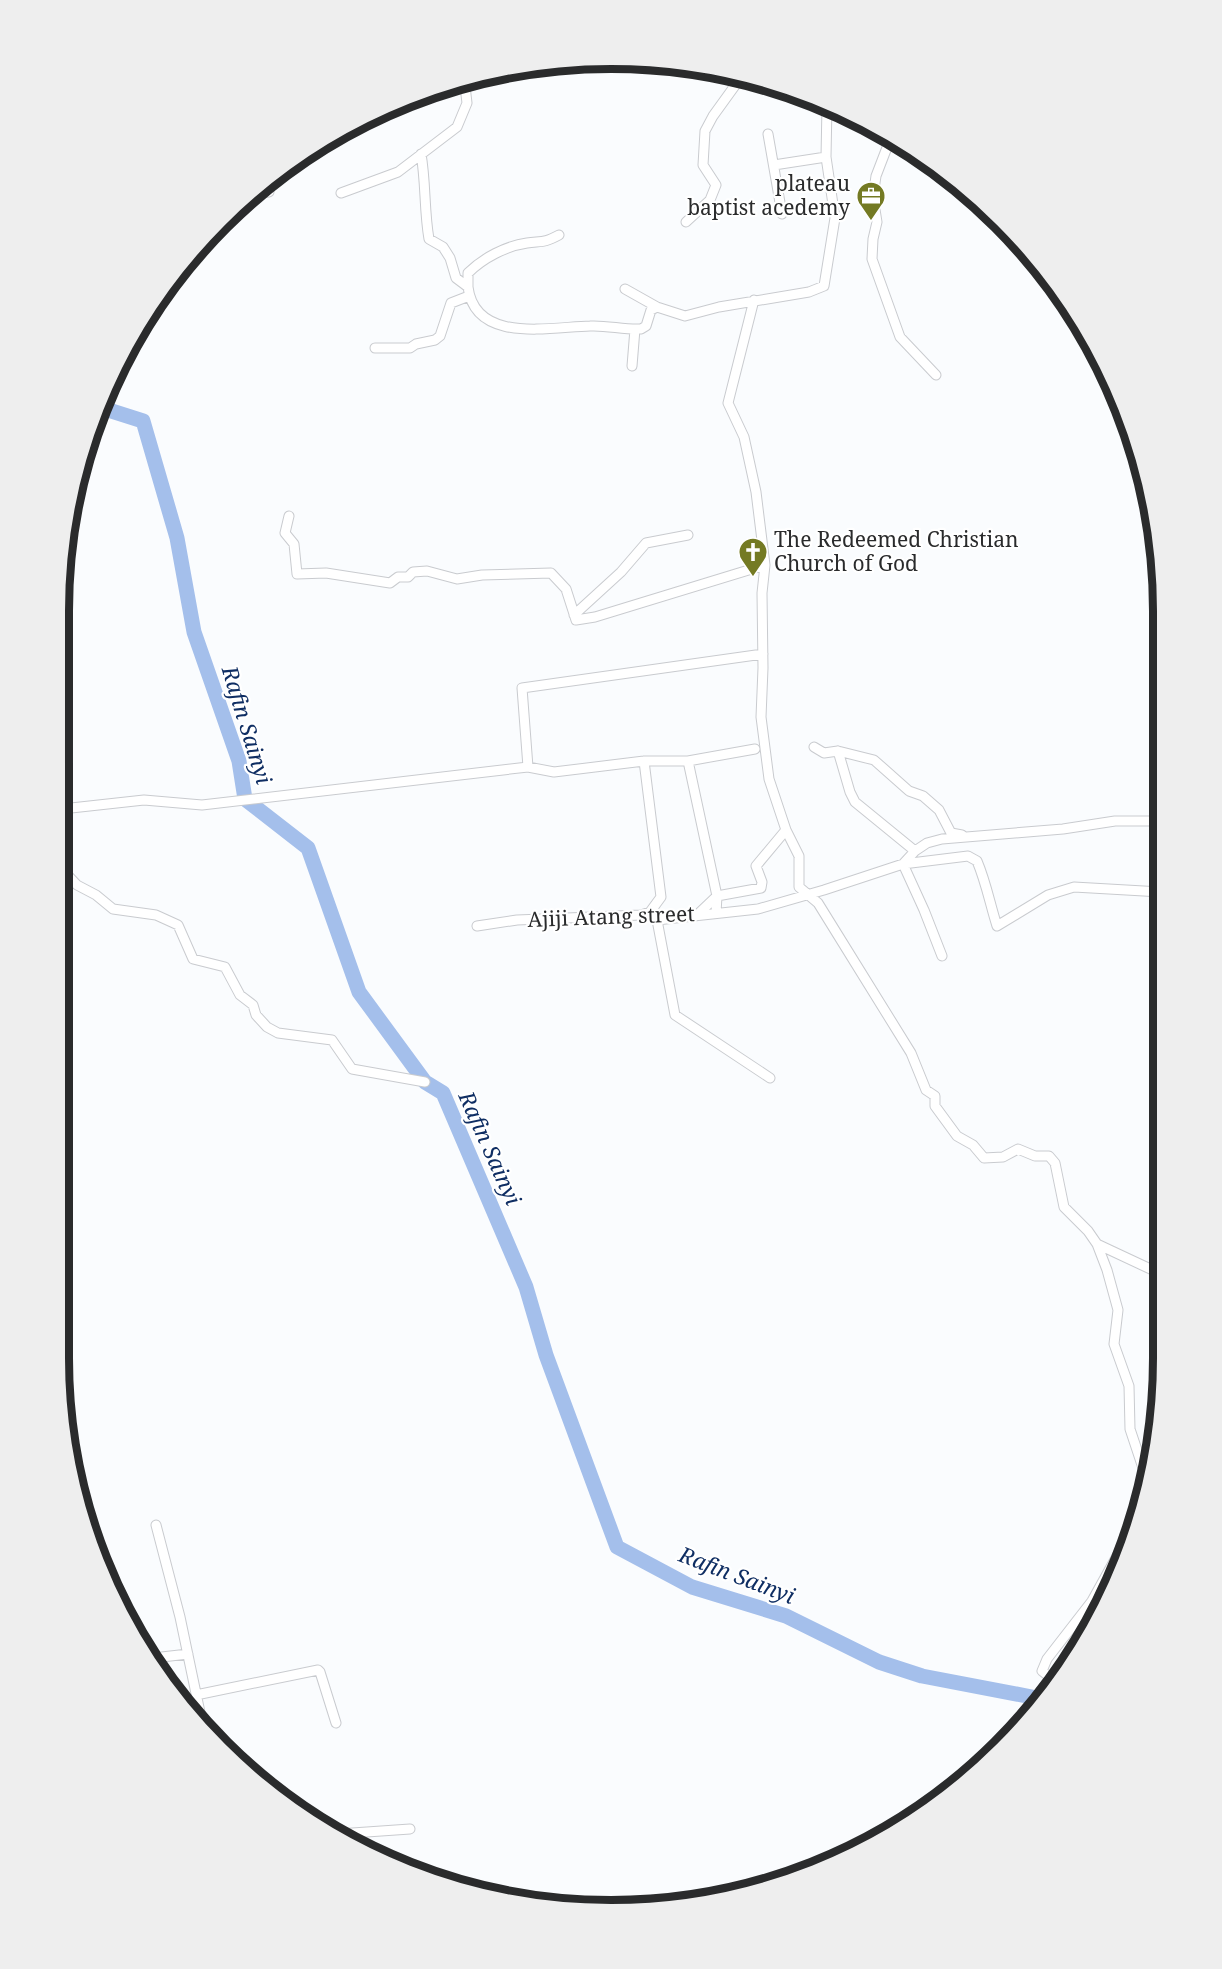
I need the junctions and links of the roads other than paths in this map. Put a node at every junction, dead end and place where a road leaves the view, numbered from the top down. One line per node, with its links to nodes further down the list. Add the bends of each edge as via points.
1 (736, 84): 11 (street, via 705,131 703,165 716,185 714,193)
2 (464, 89): 6 (street, via 467,103 457,127)
3 (827, 114): 7 (street)
4 (768, 134): 8 (street)
5 (888, 146): 20 (street, via 876,176 873,197 877,222 872,259 900,337)
6 (421, 154): 9 (street, via 398,172); 14 (street, via 429,239 443,247 456,278)
7 (826, 157): 8 (street); 15 (street, via 835,218 824,286)
8 (774, 165): 10 (street)
9 (341, 193)
10 (782, 214)
11 (686, 222)
12 (559, 235): 14 (street, via 545,243 527,243 495,254 479,263 468,273)
13 (625, 289): 16 (street)
14 (468, 291): 17 (street, via 479,314 511,328); 18 (street, via 451,303 440,336 435,340 410,348)
15 (754, 300): 16 (street, via 685,316); 23 (street, via 728,403 744,437)
16 (657, 307): 17 (street, via 651,310 646,326)
17 (635, 329): 19 (street)
18 (375, 348)
19 (632, 366)
20 (936, 375)
21 (289, 516): 24 (street, via 285,533 294,544 297,574 326,573 390,583 413,572 427,571 457,579 552,573 566,589)
22 (688, 535): 24 (street, via 646,543)
23 (765, 565): 24 (street, via 595,617 576,620); 25 (street)
24 (574, 615)
25 (763, 654): 31 (street, via 522,688); 34 (street, via 761,717 765,751 769,779)
26 (814, 747): 28 (street, via 824,753)
27 (755, 749): 30 (street)
28 (838, 751): 35 (street, via 874,760 909,791 939,810 951,833); 36 (street, via 855,802)
29 (644, 761): 30 (street); 31 (street, via 554,772); 42 (street, via 661,897)
30 (688, 761): 41 (street)
31 (528, 767): 32 (street, via 202,805 144,800)
32 (69, 808)
33 (1153, 821): 35 (street, Ajiji Atang street, via 1115,820)
34 (786, 830): 40 (street, via 799,856 799,887); 41 (street, via 756,866 761,888)
35 (973, 837): 36 (street, Ajiji Atang street, via 942,839)
36 (915, 851): 37 (street, Ajiji Atang street)
37 (903, 864): 39 (street, via 968,856 977,861 997,926 1048,895 1074,887); 40 (street, Ajiji Atang street); 47 (street)
38 (69, 876): 49 (street, via 113,909 156,915 178,925 194,959 225,967 240,995 253,1005 267,1027 278,1033 332,1040 352,1069)
39 (1153, 892)
40 (808, 894): 43 (street, Ajiji Atang street, via 758,909); 50 (street, via 818,903 864,975 911,1053 926,1090 935,1096 935,1106 957,1136 973,1145 984,1158 1003,1158 1018,1149 1035,1156 1049,1156 1055,1163 1064,1207)
41 (717, 896): 43 (street); 44 (street)
42 (650, 912): 45 (street, Ajiji Atang street); 46 (street, Ajiji Atang street)
43 (716, 914): 44 (street, Ajiji Atang street)
44 (697, 915): 45 (street, Ajiji Atang street)
45 (657, 920): 48 (street, via 675,1015)
46 (477, 926)
47 (942, 956)
48 (770, 1078)
49 (425, 1082)
50 (1097, 1244): 51 (street); 52 (street, via 1118,1310 1114,1344 1129,1386 1130,1429)
51 (1153, 1270)
52 (1142, 1466)
53 (156, 1525): 55 (street)
54 (1113, 1564): 57 (street, via 1092,1600 1047,1659 1042,1671)
55 (188, 1654): 56 (street); 58 (street)
56 (159, 1657)
57 (1049, 1677)
58 (196, 1695): 59 (street); 60 (street, via 318,1670)
59 (199, 1709)
60 (336, 1723)
61 (410, 1829): 62 (street)
62 (351, 1833)

